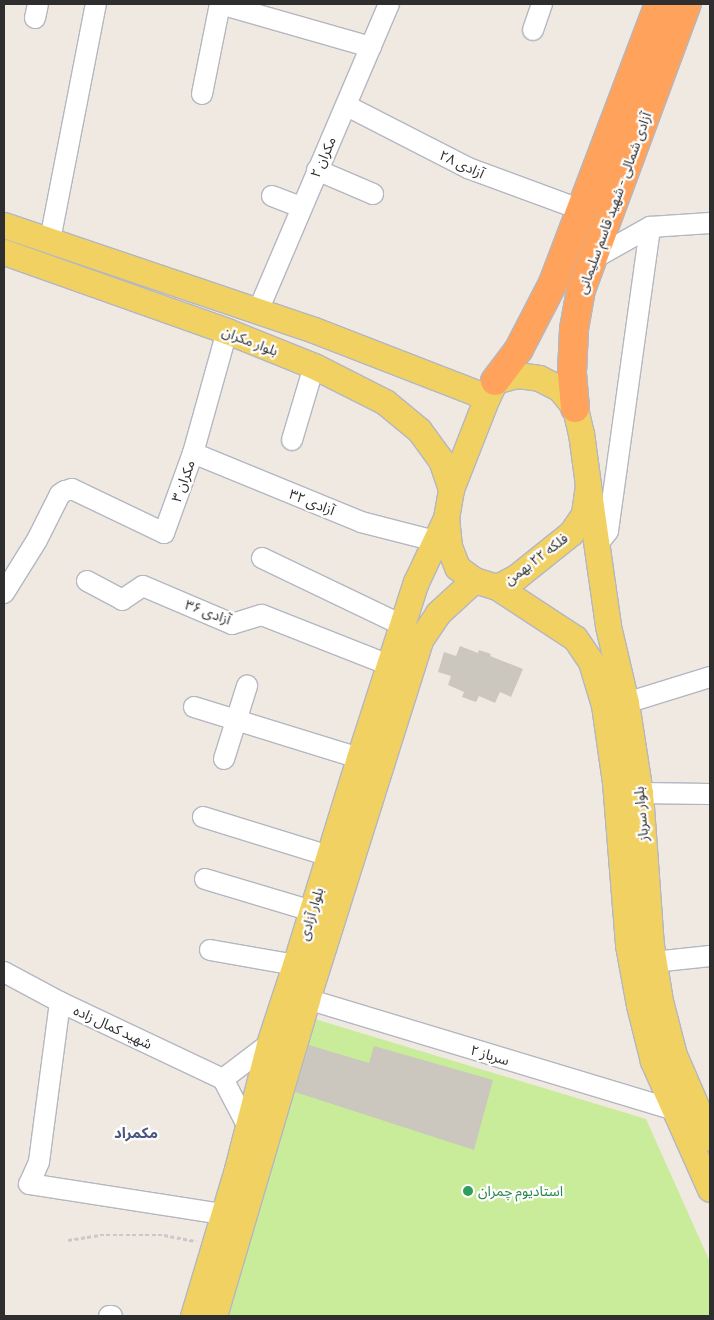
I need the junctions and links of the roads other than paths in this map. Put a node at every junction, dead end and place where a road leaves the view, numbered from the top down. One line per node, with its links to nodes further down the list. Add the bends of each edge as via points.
1 (96, 4): 19 (street)
2 (220, 4): 8 (street); 9 (street)
3 (389, 4): 8 (street, مکران ۲)
4 (542, 4): 7 (street)
5 (686, 4): 21 (highway, آزادی شمالی - شهید قاسم سلیمانی)
6 (653, 5): 15 (highway, آزادی شمالی - شهید قاسم سلیمانی)
7 (533, 30)
8 (372, 48): 10 (street, مکران ۲)
9 (202, 94)
10 (347, 106): 11 (street, مکران ۲); 15 (street, آزادی ۲۸, via 468,168)
11 (317, 170): 12 (street); 14 (street, مکران ۲)
12 (373, 194)
13 (272, 196): 14 (street)
14 (301, 207): 22 (street, مکران ۲)
15 (582, 210): 27 (highway, آزادی شمالی - شهید قاسم سلیمانی, via 535,320)
16 (710, 223): 18 (street)
17 (4, 226): 19 (main road)
18 (650, 226): 21 (street); 35 (street, via 608,531)
19 (50, 240): 22 (main road)
20 (4, 252): 23 (main road, بلوار مکران)
21 (591, 260): 28 (highway, آزادی شمالی - شهید قاسم سلیمانی, via 581,290 574,329 572,372)
22 (258, 311): 24 (main road)
23 (227, 331): 25 (main road, بلوار مکران); 30 (street, مکران ۳)
24 (354, 346): 26 (main road, via 359,356 356,369); 27 (main road)
25 (314, 366): 26 (main road, بلوار مکران); 29 (street)
26 (336, 377): 32 (main road, بلوار مکران, via 385,402 419,430 441,460)
27 (491, 389): 28 (main road, فلکه ۲۲ بهمن, via 518,375 539,378 559,388); 32 (main road, فلکه ۲۲ بهمن)
28 (575, 408): 31 (main road, فلکه ۲۲ بهمن)
29 (292, 440)
30 (193, 453): 34 (street, آزادی ۳۲, via 361,522); 40 (street, مکران ۳, via 164,533 72,490 60,494 37,540)
31 (588, 485): 35 (main road, بلوار سرباز); 39 (main road, فلکه ۲۲ بهمن, via 584,514 571,533 516,577)
32 (451, 489): 33 (main road, فلکه ۲۲ بهمن)
33 (446, 518): 34 (main road, بلوار آزادی); 37 (main road, فلکه ۲۲ بهمن, via 448,546 457,567)
34 (435, 541): 41 (main road, بلوار آزادی, via 416,582)
35 (596, 546): 45 (main road, بلوار سرباز, via 608,626)
36 (262, 558): 41 (street)
37 (474, 580): 39 (main road, فلکه ۲۲ بهمن); 61 (main road, بلوار آزادی, via 438,613 420,640)
38 (87, 581): 42 (street, آزادی ۳۶, via 122,600 143,586 232,624 262,614)
39 (497, 587): 65 (main road, بلوار سرباز, via 576,638 591,662 604,705 615,782 628,945 639,1006 653,1061)
40 (4, 593)
41 (402, 625): 42 (main road, بلوار آزادی)
42 (389, 665): 48 (main road, بلوار آزادی)
43 (710, 677): 45 (street)
44 (247, 686): 47 (street)
45 (626, 703): 50 (main road, بلوار سرباز)
46 (194, 707): 47 (street)
47 (237, 721): 48 (street); 49 (street)
48 (359, 758): 53 (main road, بلوار آزادی)
49 (224, 759)
50 (640, 793): 51 (street); 58 (main road, بلوار سرباز)
51 (710, 794)
52 (203, 817): 53 (street)
53 (329, 856): 55 (main road, بلوار آزادی)
54 (205, 880): 55 (street)
55 (312, 911): 59 (main road, بلوار آزادی)
56 (210, 950): 59 (street)
57 (710, 956): 58 (street)
58 (654, 962): 67 (main road, بلوار سرباز, via 674,1055)
59 (295, 965): 63 (main road, بلوار آزادی)
60 (4, 972): 62 (street, شهید کمال زاده)
61 (307, 999): 65 (street, سرباز ۲); 71 (main road, بلوار آزادی)
62 (60, 1002): 64 (street, شهید کمال زاده); 69 (street, via 39,1162 29,1184)
63 (269, 1044): 64 (street); 66 (main road, بلوار آزادی)
64 (223, 1079): 66 (street)
65 (674, 1110): 68 (main road, بلوار سرباز)
66 (247, 1125): 69 (main road, بلوار آزادی)
67 (710, 1138)
68 (710, 1189)
69 (223, 1214): 70 (main road, بلوار آزادی)
70 (193, 1316)
71 (214, 1316)

